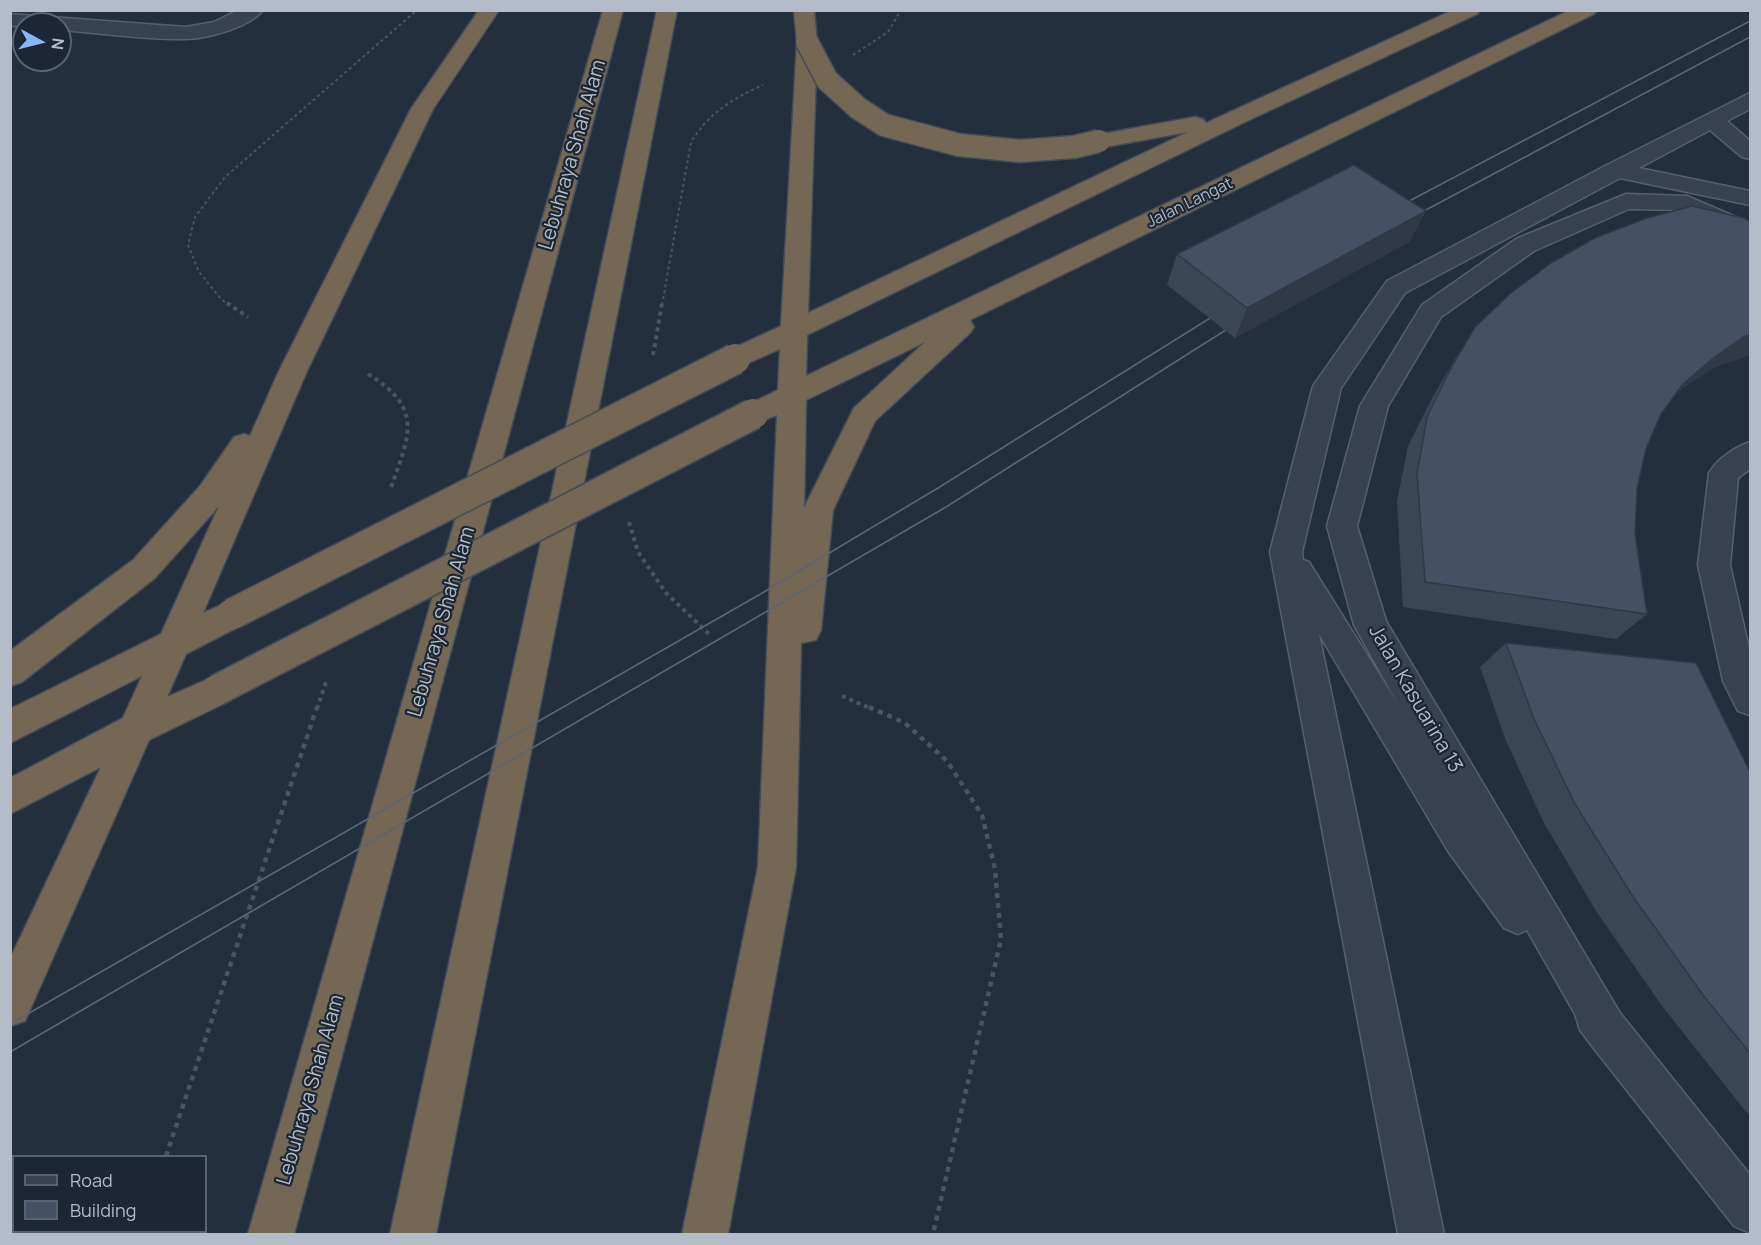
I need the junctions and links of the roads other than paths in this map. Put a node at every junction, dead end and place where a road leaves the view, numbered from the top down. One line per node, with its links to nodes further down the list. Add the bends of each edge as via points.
1 (253, 10): 8 (street, via 232,24 186,33)
2 (489, 10): 19 (highway, via 422,109)
3 (613, 10): 33 (highway, Lebuhraya Shah Alam)
4 (667, 10): 34 (highway)
5 (804, 10): 9 (highway)
6 (1470, 10): 11 (highway)
7 (1587, 10): 17 (highway, Jalan Langat)
8 (10, 20)
9 (807, 42): 11 (highway, bridge, via 827,80 858,108 884,124 959,145 1020,151 1074,147); 18 (highway)
10 (1750, 100): 12 (street)
11 (1239, 116): 18 (highway)
12 (1713, 122): 13 (street); 14 (street)
13 (1750, 152)
14 (1615, 170): 15 (street); 22 (street, via 1396,287 1327,386)
15 (1750, 198)
16 (1750, 232): 31 (street, Jalan Kasuarina 13, via 1687,203 1626,201 1525,245 1431,311 1374,406 1342,526 1371,625)
17 (1004, 292): 20 (highway, Jalan Langat); 29 (highway, via 932,351 864,415 818,510)
18 (794, 331): 20 (highway); 23 (highway, bridge)
19 (293, 371): 23 (highway); 24 (highway, via 211,494 144,569)
20 (793, 394): 27 (highway, Jalan Langat, bridge); 29 (highway)
21 (1750, 453): 25 (street, via 1724,473 1714,565 1740,681)
22 (1287, 552): 31 (street, Jalan Kasuarina 13, via 1461,838); 36 (street)
23 (174, 644): 26 (highway); 27 (highway)
24 (10, 671)
25 (1750, 700)
26 (10, 727)
27 (136, 729): 28 (highway, Jalan Langat); 30 (highway)
28 (10, 797)
29 (777, 867): 35 (highway)
30 (10, 1005)
31 (1607, 1031): 32 (street, Jalan Kasuarina 13)
32 (1750, 1210)
33 (271, 1234)
34 (413, 1234)
35 (705, 1234)
36 (1421, 1234)

